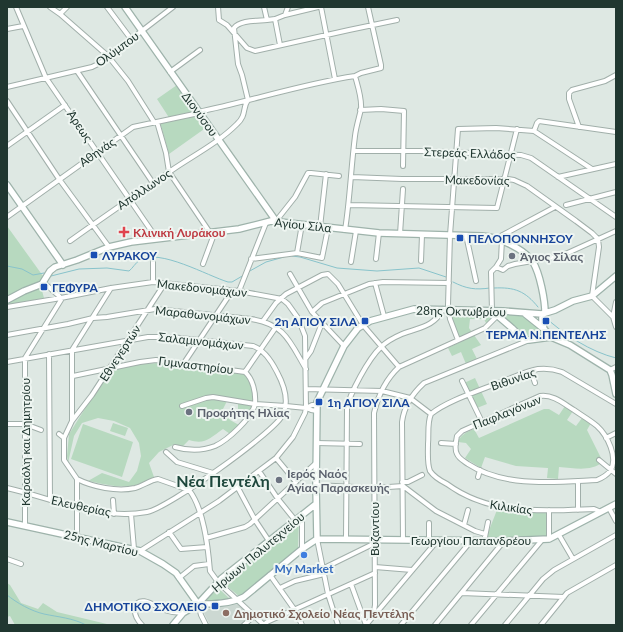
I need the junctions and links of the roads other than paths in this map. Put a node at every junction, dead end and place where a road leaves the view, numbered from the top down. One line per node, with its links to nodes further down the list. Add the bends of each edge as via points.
1 (16, 7): 19 (street, Άρεως)
2 (50, 7): 13 (street)
3 (67, 7): 13 (street)
4 (107, 7): 24 (street)
5 (125, 7): 21 (street, Διονύσου)
6 (173, 7): 21 (street, Ολύμπου)
7 (218, 7): 22 (street, via 219,20)
8 (264, 7): 16 (street)
9 (288, 7): 14 (street)
10 (318, 7): 14 (street)
11 (321, 7): 23 (street)
12 (368, 7): 18 (street)
13 (60, 14): 27 (street)
14 (285, 15): 15 (street)
15 (275, 19): 16 (street); 25 (street)
16 (266, 20): 22 (street, via 239,24)
17 (397, 20): 18 (street)
18 (372, 25): 23 (street); 31 (street, Αθηνάς, via 380,69)
19 (23, 26): 20 (street); 32 (street, Άρεως)
20 (7, 28)
21 (142, 31): 24 (street, Ολύμπου); 29 (street, Διονύσου)
22 (233, 32): 25 (street, via 250,51); 35 (street, via 238,64)
23 (326, 35): 25 (street); 33 (street)
24 (131, 39): 27 (street, Ολύμπου)
25 (280, 45)
26 (200, 50): 29 (street)
27 (108, 56): 28 (street, Ολύμπου, via 92,67); 40 (street)
28 (77, 71): 32 (street, Ολύμπου); 46 (street)
29 (170, 72): 39 (street, Διονύσου)
30 (616, 75): 41 (street, via 569,93)
31 (355, 76): 33 (street, Αθηνάς); 38 (street, via 360,93)
32 (46, 78): 34 (street, Ολύμπου); 37 (street, Άρεως)
33 (335, 79): 35 (street, Αθηνάς)
34 (7, 87)
35 (248, 100): 39 (street, Αθηνάς); 47 (street, Απόλλωνος, via 241,121)
36 (7, 101): 44 (street)
37 (65, 105): 44 (street); 51 (street, Άρεως)
38 (360, 110): 49 (street); 50 (street, via 404,111)
39 (198, 112): 40 (street, Αθηνάς); 47 (street, Διονύσου)
40 (156, 122): 46 (street, Αθηνάς, via 136,126); 57 (street, via 166,152)
41 (579, 127): 43 (street, via 539,122); 45 (street)
42 (517, 129): 43 (street); 52 (street, via 458,129); 53 (street)
43 (534, 131): 56 (street)
44 (27, 132): 48 (street); 62 (street)
45 (616, 132)
46 (121, 136): 51 (street, Αθηνάς); 66 (street)
47 (218, 139): 57 (street, Απόλλωνος); 81 (street, Διονύσου)
48 (7, 146)
49 (354, 151): 50 (street, Στερεάς Ελλάδος); 60 (street)
50 (403, 151): 52 (street, Στερεάς Ελλάδος); 55 (street)
51 (98, 152): 62 (street, Αθηνάς); 71 (street, Άρεως)
52 (456, 153): 53 (street, Στερεάς Ελλάδος); 64 (street)
53 (511, 153): 61 (street, Στερεάς Ελλάδος, via 526,156); 65 (street)
54 (616, 164): 56 (street)
55 (403, 166)
56 (592, 169): 61 (street)
57 (169, 172): 66 (street, Απόλλωνος); 90 (street)
58 (326, 174): 59 (street); 81 (street, via 308,173 298,193); 85 (street)
59 (339, 176)
60 (352, 177): 63 (street, Μακεδονίας); 73 (street)
61 (558, 177): 72 (street, Στερεάς Ελλάδος)
62 (59, 179): 75 (street, Αθηνάς); 84 (street)
63 (402, 179): 64 (street, Μακεδονίας); 67 (street)
64 (454, 179): 65 (street, Μακεδονίας); 77 (street)
65 (504, 180): 77 (street, via 497,208); 78 (street, Μακεδονίας, via 521,183)
66 (153, 183): 71 (street, Απόλλωνος)
67 (403, 184)
68 (7, 185): 75 (street)
69 (403, 189): 76 (street)
70 (616, 192): 72 (street)
71 (130, 198): 84 (street, Απόλλωνος); 96 (street, Άρεως)
72 (588, 199): 74 (street); 80 (street, Στερεάς Ελλάδος)
73 (349, 205): 76 (street); 87 (street)
74 (566, 205)
75 (22, 206): 79 (street, Αθηνάς); 109 (street)
76 (402, 206): 77 (street); 92 (street)
77 (452, 207): 94 (street)
78 (555, 207): 97 (street); 98 (street, Μακεδονίας)
79 (7, 217)
80 (616, 217)
81 (276, 221): 82 (street, Αγίου Σίλα); 83 (street, Αγίου Σίλα)
82 (266, 223): 90 (street, Αγίου Σίλα); 102 (street)
83 (302, 224): 85 (street, Αγίου Σίλα); 101 (street)
84 (92, 225): 99 (street, Απόλλωνος); 100 (street)
85 (320, 227): 86 (street, Αγίου Σίλα)
86 (328, 228): 87 (street, Αγίου Σίλα); 101 (street, via 322,258)
87 (345, 230): 88 (street, Αγίου Σίλα)
88 (356, 231): 91 (street, Αγίου Σίλα); 108 (street)
89 (616, 231): 98 (street)
90 (211, 232): 96 (street, Αγίου Σίλα); 110 (street, via 213,240)
91 (380, 233): 92 (street, Αγίου Σίλα); 103 (street)
92 (400, 234): 93 (street, Αγίου Σίλα)
93 (422, 235): 94 (street, Αγίου Σίλα); 106 (street)
94 (450, 235): 95 (street, Αγίου Σίλα); 120 (street)
95 (466, 235): 97 (street, Αγίου Σίλα); 116 (street)
96 (157, 239): 100 (street, Αγίου Σίλα)
97 (499, 239): 104 (street); 107 (street)
98 (598, 239): 107 (street, via 561,256); 126 (street, via 600,247)
99 (70, 241)
100 (109, 247): 109 (street, Αγίου Σίλα)
101 (298, 253): 102 (street)
102 (251, 259): 124 (street)
103 (376, 259)
104 (500, 260): 111 (street); 112 (street)
105 (153, 261): 117 (street)
106 (421, 261)
107 (532, 261): 111 (street); 137 (street, via 540,284)
108 (351, 262)
109 (63, 264): 115 (street, Αγίου Σίλα, via 55,267)
110 (203, 264)
111 (508, 266): 112 (street, via 503,270)
112 (496, 267): 134 (street, via 491,272)
113 (290, 274): 122 (street)
114 (616, 276): 126 (street)
115 (46, 277): 127 (street); 129 (street, Αγίου Σίλα)
116 (476, 281)
117 (153, 282): 118 (street, Μακεδονομάχων); 121 (street, Μακεδονομάχων)
118 (165, 283): 123 (street, Μακεδονομάχων); 132 (street, Εθνεγερτών)
119 (374, 283): 120 (street); 125 (street); 139 (street)
120 (449, 283): 133 (street)
121 (111, 288): 127 (street, Μακεδονομάχων); 142 (street)
122 (297, 288): 125 (street, via 326,274 331,275); 128 (street); 135 (street)
123 (232, 291): 124 (street, Μακεδονομάχων); 138 (street)
124 (239, 291): 128 (street, Μακεδονομάχων)
125 (344, 294): 135 (street, via 322,304); 145 (street)
126 (592, 296): 137 (street); 141 (street)
127 (61, 298): 131 (street, Μακεδονομάχων); 148 (street)
128 (280, 299): 143 (street); 162 (street, via 288,304 303,330)
129 (7, 300)
130 (616, 302): 141 (street)
131 (7, 307)
132 (148, 309): 138 (street, Μαραθωνομάχων); 142 (street, Μαραθωνομάχων); 152 (street, Εθνεγερτών)
133 (446, 309): 134 (street, 28ης Οκτωβρίου); 139 (street, 28ης Οκτωβρίου, via 414,309); 153 (street); 157 (street, via 438,318 422,328 402,334)
134 (492, 311): 136 (street, 28ης Οκτωβρίου); 140 (street)
135 (312, 312): 144 (street)
136 (524, 313): 137 (street, 28ης Οκτωβρίου); 149 (street)
137 (544, 313): 149 (street)
138 (216, 316): 143 (street, Μαραθωνομάχων); 155 (street)
139 (384, 316): 145 (street, 28ης Οκτωβρίου)
140 (497, 316): 153 (street, Βυζαντίου, via 485,328); 154 (street)
141 (613, 317): 147 (street)
142 (93, 318): 148 (street, Μαραθωνομάχων); 158 (street)
143 (263, 321): 146 (street, Μαραθωνομάχων)
144 (322, 323): 156 (street); 162 (street)
145 (363, 325): 156 (street, 28ης Οκτωβρίου); 157 (street)
146 (276, 327): 159 (street); 168 (street, Μαραθωνομάχων, via 287,337)
147 (616, 327)
148 (43, 329): 150 (street, Μαραθωνομάχων); 161 (street)
149 (544, 329): 151 (street)
150 (7, 335)
151 (550, 337): 154 (street); 169 (street, via 570,345)
152 (128, 340): 155 (street, Σαλαμινομάχων, via 160,336); 158 (street, Σαλαμινομάχων); 167 (street, Εθνεγερτών)
153 (458, 340): 165 (street, Βυζαντίου)
154 (527, 340): 181 (street, via 424,383)
155 (200, 341): 159 (street, Σαλαμινομάχων, via 253,346); 164 (street)
156 (344, 346): 176 (street, 28ης Οκτωβρίου)
157 (381, 346): 165 (street); 177 (street, via 371,358)
158 (72, 350): 160 (street, Σαλαμινομάχων); 172 (street)
159 (260, 350): 171 (street); 185 (street, Σαλαμινομάχων, via 270,360 283,383)
160 (49, 354): 161 (street, Σαλαμινομάχων); 229 (street)
161 (25, 358): 163 (street, Σαλαμινομάχων); 192 (street, Καραόλη και Δημητρίου)
162 (306, 359): 168 (street)
163 (7, 362)
164 (184, 363): 167 (street, Γυμναστηρίου, via 150,360); 171 (street, Γυμναστηρίου)
165 (399, 367): 178 (street, Βυζαντίου)
166 (616, 367): 169 (street)
167 (109, 369): 172 (street, Γυμναστηρίου); 189 (street, Εθνεγερτών)
168 (306, 369): 175 (street)
169 (610, 370): 179 (street)
170 (531, 371): 174 (street); 180 (street, Βιθυνίας); 183 (street, Βιθυνίας, via 553,369 562,372)
171 (245, 372): 182 (street, Γυμναστηρίου, via 254,389)
172 (73, 376): 189 (street)
173 (462, 381): 180 (street)
174 (535, 383)
175 (306, 389): 176 (street); 186 (street)
176 (322, 389): 177 (street); 187 (street, 28ης Οκτωβρίου)
177 (354, 390): 178 (street); 200 (street, via 348,404)
178 (382, 391): 181 (street); 204 (street, Βυζαντίου, via 374,413)
179 (616, 394)
180 (468, 395): 188 (street, Βιθυνίας); 190 (street)
181 (410, 398): 188 (street); 220 (street, via 402,422)
182 (255, 404): 184 (street, via 214,397); 185 (street); 205 (street, via 244,422 215,446 196,450)
183 (616, 404)
184 (182, 406)
185 (286, 406): 186 (street); 213 (street, Ελευθερίας, via 282,417 268,432)
186 (306, 408): 187 (street, via 312,405); 207 (street, via 293,437)
187 (317, 408): 198 (street, 28ης Οκτωβρίου)
188 (431, 414): 237 (street, Κιλικίας, via 428,456 430,471 436,477 471,498 505,508)
189 (72, 421): 196 (street)
190 (482, 422): 197 (street, Παφλαγόνων, via 544,396 556,399 589,420); 202 (street, Παφλαγόνων, via 462,431 457,436)
191 (7, 424): 192 (street)
192 (25, 424): 193 (street); 227 (street, Καραόλη και Δημητρίου)
193 (41, 430)
194 (616, 433): 197 (street)
195 (59, 434): 196 (street)
196 (64, 438): 217 (street, via 64,460)
197 (606, 438): 211 (street, Παφλαγόνων, via 612,452)
198 (316, 443): 200 (street); 209 (street, 28ης Οκτωβρίου)
199 (441, 443): 202 (street)
200 (347, 444): 201 (street); 222 (street)
201 (360, 444)
202 (456, 444): 210 (street, via 457,455)
203 (370, 445): 204 (street)
204 (375, 445): 225 (street, Βυζαντίου)
205 (175, 447)
206 (166, 452): 213 (street, via 177,462)
207 (276, 458): 212 (street); 219 (street)
208 (599, 460): 211 (street)
209 (316, 463): 219 (street); 221 (street, 28ης Οκτωβρίου)
210 (480, 470): 216 (street); 218 (street, via 522,482)
211 (611, 470): 214 (street); 218 (street, via 597,480)
212 (259, 471): 224 (street); 228 (street)
213 (213, 473): 226 (street, Ελευθερίας)
214 (616, 474)
215 (422, 475): 220 (street)
216 (478, 477)
217 (77, 479): 226 (street, via 113,489 133,488 158,479); 233 (street)
218 (578, 481): 238 (street)
219 (296, 482): 228 (street)
220 (402, 484): 225 (street); 251 (street, via 436,511); 261 (street)
221 (316, 485): 222 (street); 231 (street, 28ης Οκτωβρίου)
222 (346, 487): 225 (street); 260 (street)
223 (7, 488): 227 (street, Ελευθερίας)
224 (238, 488): 240 (street); 245 (street)
225 (374, 488): 267 (street, Βυζαντίου)
226 (189, 490): 240 (street); 242 (street, Ελευθερίας, via 155,510)
227 (25, 492): 229 (street, Ελευθερίας); 250 (street, Καραόλη και Δημητρίου)
228 (278, 499): 244 (street); 245 (street)
229 (50, 500): 233 (street, Ελευθερίας)
230 (113, 500): 241 (street)
231 (316, 504): 235 (street, Ηρώων Πολυτεχνείου); 243 (street, 28ης Οκτωβρίου)
232 (616, 504): 234 (street, Γεωργίου Παπανδρέου)
233 (77, 508): 241 (street, Ελευθερίας); 257 (street)
234 (608, 508): 239 (street, Γεωργίου Παπανδρέου); 248 (street)
235 (309, 510): 243 (street); 244 (street, Ηρώων Πολυτεχνείου)
236 (468, 510): 251 (street)
237 (549, 510): 238 (street, Κιλικίας); 265 (street)
238 (578, 510): 239 (street, Κιλικίας, via 594,509)
239 (601, 512): 255 (street, Γεωργίου Παπανδρέου)
240 (200, 513): 253 (street); 258 (street)
241 (114, 514): 242 (street, Ελευθερίας)
242 (131, 514): 273 (street)
243 (316, 514): 259 (street, 28ης Οκτωβρίου)
244 (298, 518): 266 (street, Ηρώων Πολυτεχνείου); 272 (street, via 302,520)
245 (255, 520): 258 (street, via 246,527); 266 (street)
246 (7, 522): 250 (street, 25ης Μαρτίου)
247 (488, 522): 254 (street)
248 (616, 522)
249 (430, 523): 262 (street)
250 (25, 525): 257 (street, 25ης Μαρτίου)
251 (464, 525): 252 (street)
252 (475, 531): 254 (street); 268 (street)
253 (169, 532): 271 (street, via 181,549); 273 (street)
254 (485, 534): 269 (street)
255 (559, 534): 265 (street, Γεωργίου Παπανδρέου); 275 (street)
256 (616, 535): 275 (street)
257 (77, 536): 273 (street, 25ης Μαρτίου)
258 (206, 538): 271 (street)
259 (317, 539): 260 (street, Γεωργίου Παπανδρέου); 272 (street, Ηρώων Πολυτεχνείου); 280 (street)
260 (346, 539): 267 (street, Γεωργίου Παπανδρέου)
261 (403, 540): 262 (street, Γεωργίου Παπανδρέου); 267 (street, Γεωργίου Παπανδρέου)
262 (429, 540): 263 (street, Γεωργίου Παπανδρέου)
263 (437, 540): 268 (street, Γεωργίου Παπανδρέου); 281 (street)
264 (542, 540): 265 (street, Γεωργίου Παπανδρέου); 270 (street, Γεωργίου Παπανδρέου); 291 (street)
265 (549, 540)
266 (269, 541): 286 (street, Ηρώων Πολυτεχνείου)
267 (375, 541): 279 (street, Βυζαντίου); 280 (street)
268 (472, 541): 269 (street, Γεωργίου Παπανδρέου); 308 (street)
269 (484, 541): 270 (street, Γεωργίου Παπανδρέου)
270 (504, 541): 289 (street)
271 (207, 546): 277 (street)
272 (302, 549): 284 (street, Ηρώων Πολυτεχνείου)
273 (137, 550): 285 (street, 25ης Μαρτίου, via 171,569)
274 (7, 559): 276 (street)
275 (573, 559): 292 (street, via 543,579)
276 (21, 564)
277 (209, 564): 285 (street, via 194,566); 286 (street, via 210,571)
278 (616, 565): 293 (street)
279 (375, 567): 281 (street); 282 (street, Βυζαντίου)
280 (322, 569): 283 (street)
281 (412, 570): 299 (street)
282 (375, 573): 287 (street); 299 (street, Βυζαντίου)
283 (324, 574): 288 (street, via 295,581); 290 (street)
284 (270, 575): 288 (street); 294 (street, Ηρώων Πολυτεχνείου)
285 (179, 578): 295 (street, 25ης Μαρτίου)
286 (218, 582): 294 (street); 295 (street, Ηρώων Πολυτεχνείου)
287 (351, 584): 290 (street); 307 (street)
288 (280, 588): 296 (street)
289 (462, 593): 291 (street); 309 (street)
290 (328, 594): 296 (street); 306 (street)
291 (496, 594): 292 (street); 310 (street)
292 (528, 596): 293 (street); 311 (street)
293 (564, 597): 312 (street)
294 (237, 600): 295 (street, Ηρώων Πολυτεχνείου); 298 (street)
295 (198, 604): 297 (street); 302 (street)
296 (294, 609): 304 (street); 305 (street)
297 (183, 613): 300 (street, via 164,610 145,601 139,602 134,611); 301 (street)
298 (254, 616): 303 (street); 304 (street)
299 (373, 617): 307 (street)
300 (142, 625)
301 (173, 625)
302 (206, 625)
303 (244, 625)
304 (264, 625)
305 (302, 625)
306 (338, 625)
307 (366, 625)
308 (401, 625)
309 (435, 625)
310 (471, 625)
311 (505, 625)
312 (541, 625)

